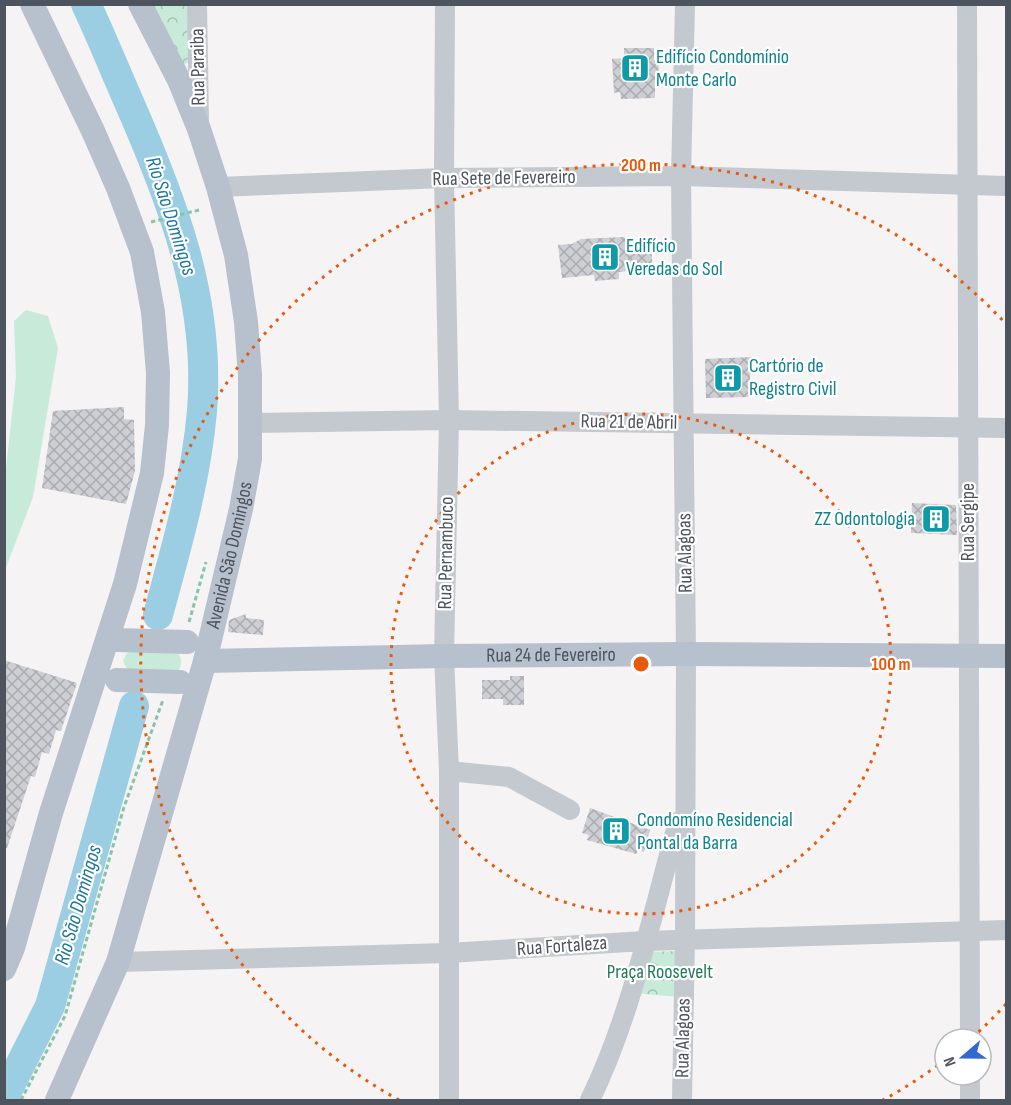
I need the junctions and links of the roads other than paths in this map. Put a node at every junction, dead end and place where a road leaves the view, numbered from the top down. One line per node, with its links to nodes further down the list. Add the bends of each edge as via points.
1 (32, 4): 18 (main road, via 118,188 142,252 153,312 158,373 152,473)
2 (140, 4): 7 (main road, Avenida São Domingos)
3 (197, 4): 7 (street, Rua Paraiba)
4 (445, 4): 9 (street, Rua Pernambuco)
5 (685, 4): 8 (street, Rua Alagoas)
6 (967, 4): 10 (street, Rua Sergipe)
7 (199, 129): 12 (main road, Avenida São Domingos)
8 (681, 176): 9 (street, Rua Sete de Fevereiro); 10 (street, Rua Sete de Fevereiro); 15 (street, Rua Alagoas)
9 (444, 178): 12 (street, Rua Sete de Fevereiro); 13 (street, Rua Pernambuco)
10 (967, 186): 11 (street, Rua Sete de Fevereiro); 16 (street, Rua Sergipe)
11 (1006, 186)
12 (218, 187): 14 (main road, Avenida São Domingos, via 236,255 246,322)
13 (449, 420): 14 (street, Rua 21 de Abril); 15 (street, Rua 21 de Abril); 20 (street, Rua Pernambuco)
14 (251, 423): 23 (main road, Avenida São Domingos, via 250,459 241,510)
15 (683, 423): 16 (street, Rua 21 de Abril); 19 (street, Rua Alagoas)
16 (968, 427): 17 (street, Rua 21 de Abril); 21 (street, Rua Sergipe)
17 (1006, 428)
18 (112, 639): 23 (main road, bridge); 24 (main road)
19 (686, 654): 20 (main road, Rua 24 de Fevereiro); 21 (main road, Rua 24 de Fevereiro); 26 (street, Rua Alagoas)
20 (444, 656): 23 (main road, Rua 24 de Fevereiro); 25 (street, Rua Pernambuco)
21 (969, 656): 22 (main road, Rua 24 de Fevereiro); 29 (street, Rua Sergipe)
22 (1006, 656)
23 (190, 662): 24 (main road, bridge); 33 (main road, Avenida São Domingos)
24 (105, 679): 34 (main road, via 51,813 14,948)
25 (449, 771): 27 (street, via 509,777); 32 (street, Rua Pernambuco)
26 (685, 796): 30 (street, Rua Alagoas); 31 (street)
27 (570, 810)
28 (1006, 930): 29 (street, Rua Fortaleza)
29 (969, 932): 30 (street, Rua Fortaleza); 35 (street, Rua Sergipe)
30 (685, 939): 31 (street, Rua Fortaleza); 39 (street, Rua Alagoas)
31 (645, 941): 32 (street, Rua Fortaleza); 38 (street, via 621,1025)
32 (448, 953): 33 (street, Rua Fortaleza); 37 (street, Rua Pernambuco)
33 (118, 962): 36 (main road, Avenida São Domingos)
34 (4, 969)
35 (970, 1027)
36 (57, 1101)
37 (449, 1101)
38 (590, 1101)
39 (682, 1101)

